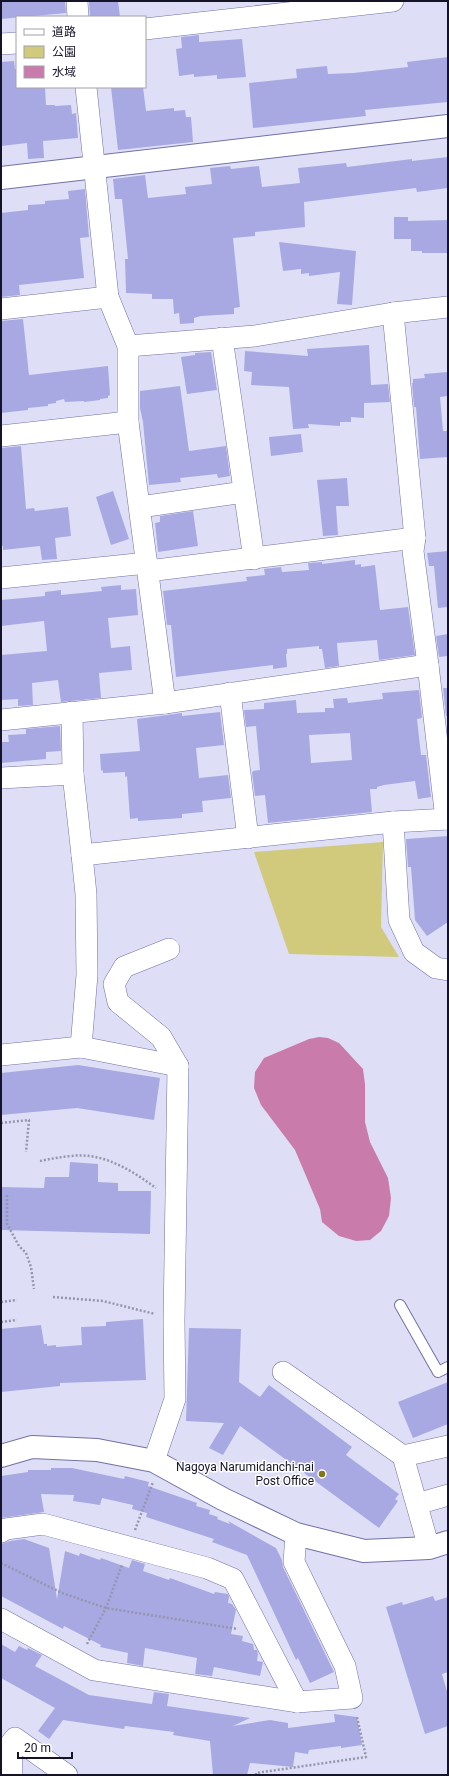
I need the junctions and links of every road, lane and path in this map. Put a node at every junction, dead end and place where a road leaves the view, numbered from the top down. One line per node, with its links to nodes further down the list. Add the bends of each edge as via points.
1 (77, 1): 3 (street)
2 (393, 1): 4 (street)
3 (78, 16)
4 (146, 29)
5 (16, 43): 6 (street)
6 (1, 44)
7 (86, 88): 9 (street)
8 (448, 126): 9 (street)
9 (94, 168): 10 (street); 11 (street)
10 (1, 178)
11 (108, 297): 13 (street); 16 (street)
12 (448, 307): 14 (street)
13 (1, 309)
14 (393, 313): 15 (street, via 255,336); 21 (street)
15 (222, 338): 16 (street); 19 (street)
16 (128, 346): 17 (street)
17 (128, 422): 18 (street); 20 (street)
18 (1, 436)
19 (244, 492): 20 (street); 22 (street)
20 (140, 507): 23 (street)
21 (415, 538): 22 (street); 25 (street, via 413,551)
22 (254, 559): 23 (street)
23 (148, 567): 24 (street); 27 (street)
24 (1, 578)
25 (428, 665): 26 (street); 32 (street)
26 (230, 693): 27 (street); 34 (street)
27 (165, 703): 28 (street)
28 (72, 712): 29 (street); 30 (street)
29 (1, 720)
30 (73, 774): 31 (street); 35 (street)
31 (1, 778)
32 (447, 819): 33 (street)
33 (393, 822): 34 (street); 37 (street, via 400,920 414,952 436,968)
34 (248, 838): 35 (street)
35 (82, 855): 38 (street, via 86,894 87,975)
36 (169, 949): 40 (street, via 124,966 114,984 118,1002 161,1037)
37 (448, 970)
38 (81, 1047): 39 (street); 40 (street)
39 (1, 1055)
40 (178, 1066): 59 (street, via 174,1321 176,1399)
41 (1, 1123): 42 (path, via 29,1120)
42 (26, 1152)
43 (40, 1161): 44 (path, via 72,1155 106,1159 135,1173)
44 (159, 1190)
45 (7, 1195): 46 (path, via 7,1224 18,1246 26,1254)
46 (34, 1289)
47 (53, 1297): 51 (path, via 103,1301 146,1310)
48 (17, 1300): 49 (path)
49 (1, 1302)
50 (400, 1305): 54 (lane, via 438,1372)
51 (157, 1315)
52 (17, 1320): 53 (path)
53 (1, 1322)
54 (448, 1367)
55 (283, 1372): 58 (street)
56 (448, 1446): 58 (street)
57 (1, 1456): 59 (street, via 32,1447 97,1450)
58 (403, 1456): 61 (street)
59 (155, 1469): 63 (street, via 224,1498); 65 (path)
60 (448, 1495): 61 (street)
61 (416, 1504): 64 (street)
62 (1, 1532): 65 (street, via 6,1529 43,1524)
63 (296, 1534): 64 (street, via 364,1551); 71 (street, via 294,1562 345,1666)
64 (438, 1545)
65 (128, 1547): 67 (path); 69 (street, via 207,1568 233,1579)
66 (1, 1563): 67 (path, via 62,1593)
67 (106, 1608): 69 (path); 70 (path)
68 (1, 1619): 70 (street)
69 (261, 1633): 72 (street)
70 (78, 1663): 72 (street, via 94,1670)
71 (352, 1698): 72 (street); 75 (path, via 366,1757)
72 (298, 1702)
73 (12, 1775): 74 (street, via 11,1743 15,1738)
74 (67, 1775)
75 (256, 1775)

